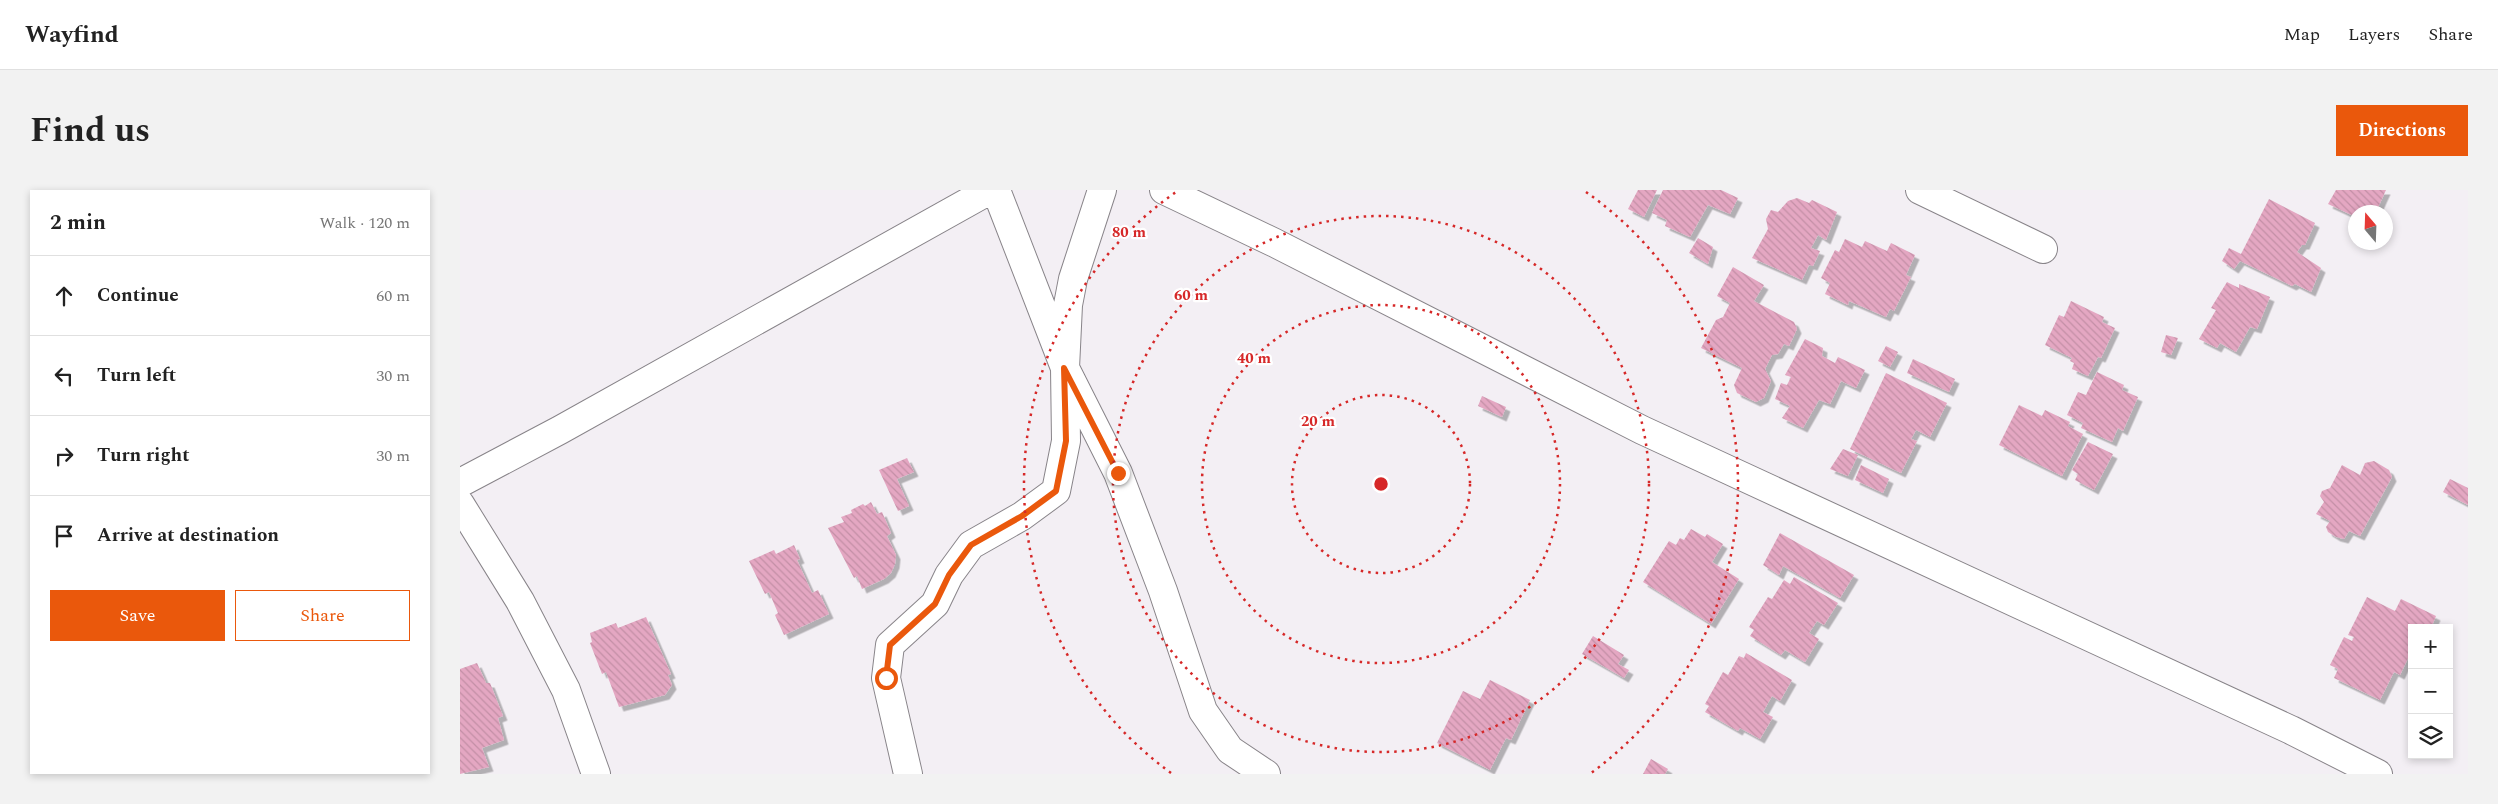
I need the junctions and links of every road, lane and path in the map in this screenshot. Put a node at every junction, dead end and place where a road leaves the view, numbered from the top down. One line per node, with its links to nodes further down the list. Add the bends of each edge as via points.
1 (990, 190): 8 (street)
2 (996, 190): 7 (street)
3 (1102, 190): 7 (street, via 1069,296)
4 (1164, 190): 13 (street, via 1642,430 2291,730)
5 (1920, 190): 6 (street)
6 (2043, 249)
7 (1064, 368): 11 (street, via 1066,441 1056,491 1022,516 971,545 949,575 935,604 890,645 886,678); 12 (street, via 1118,473 1164,591 1203,711 1230,750)
8 (460, 483)
9 (460, 504): 10 (street, via 520,600 566,690)
10 (596, 774)
11 (908, 774)
12 (1266, 774)
13 (2378, 774)

